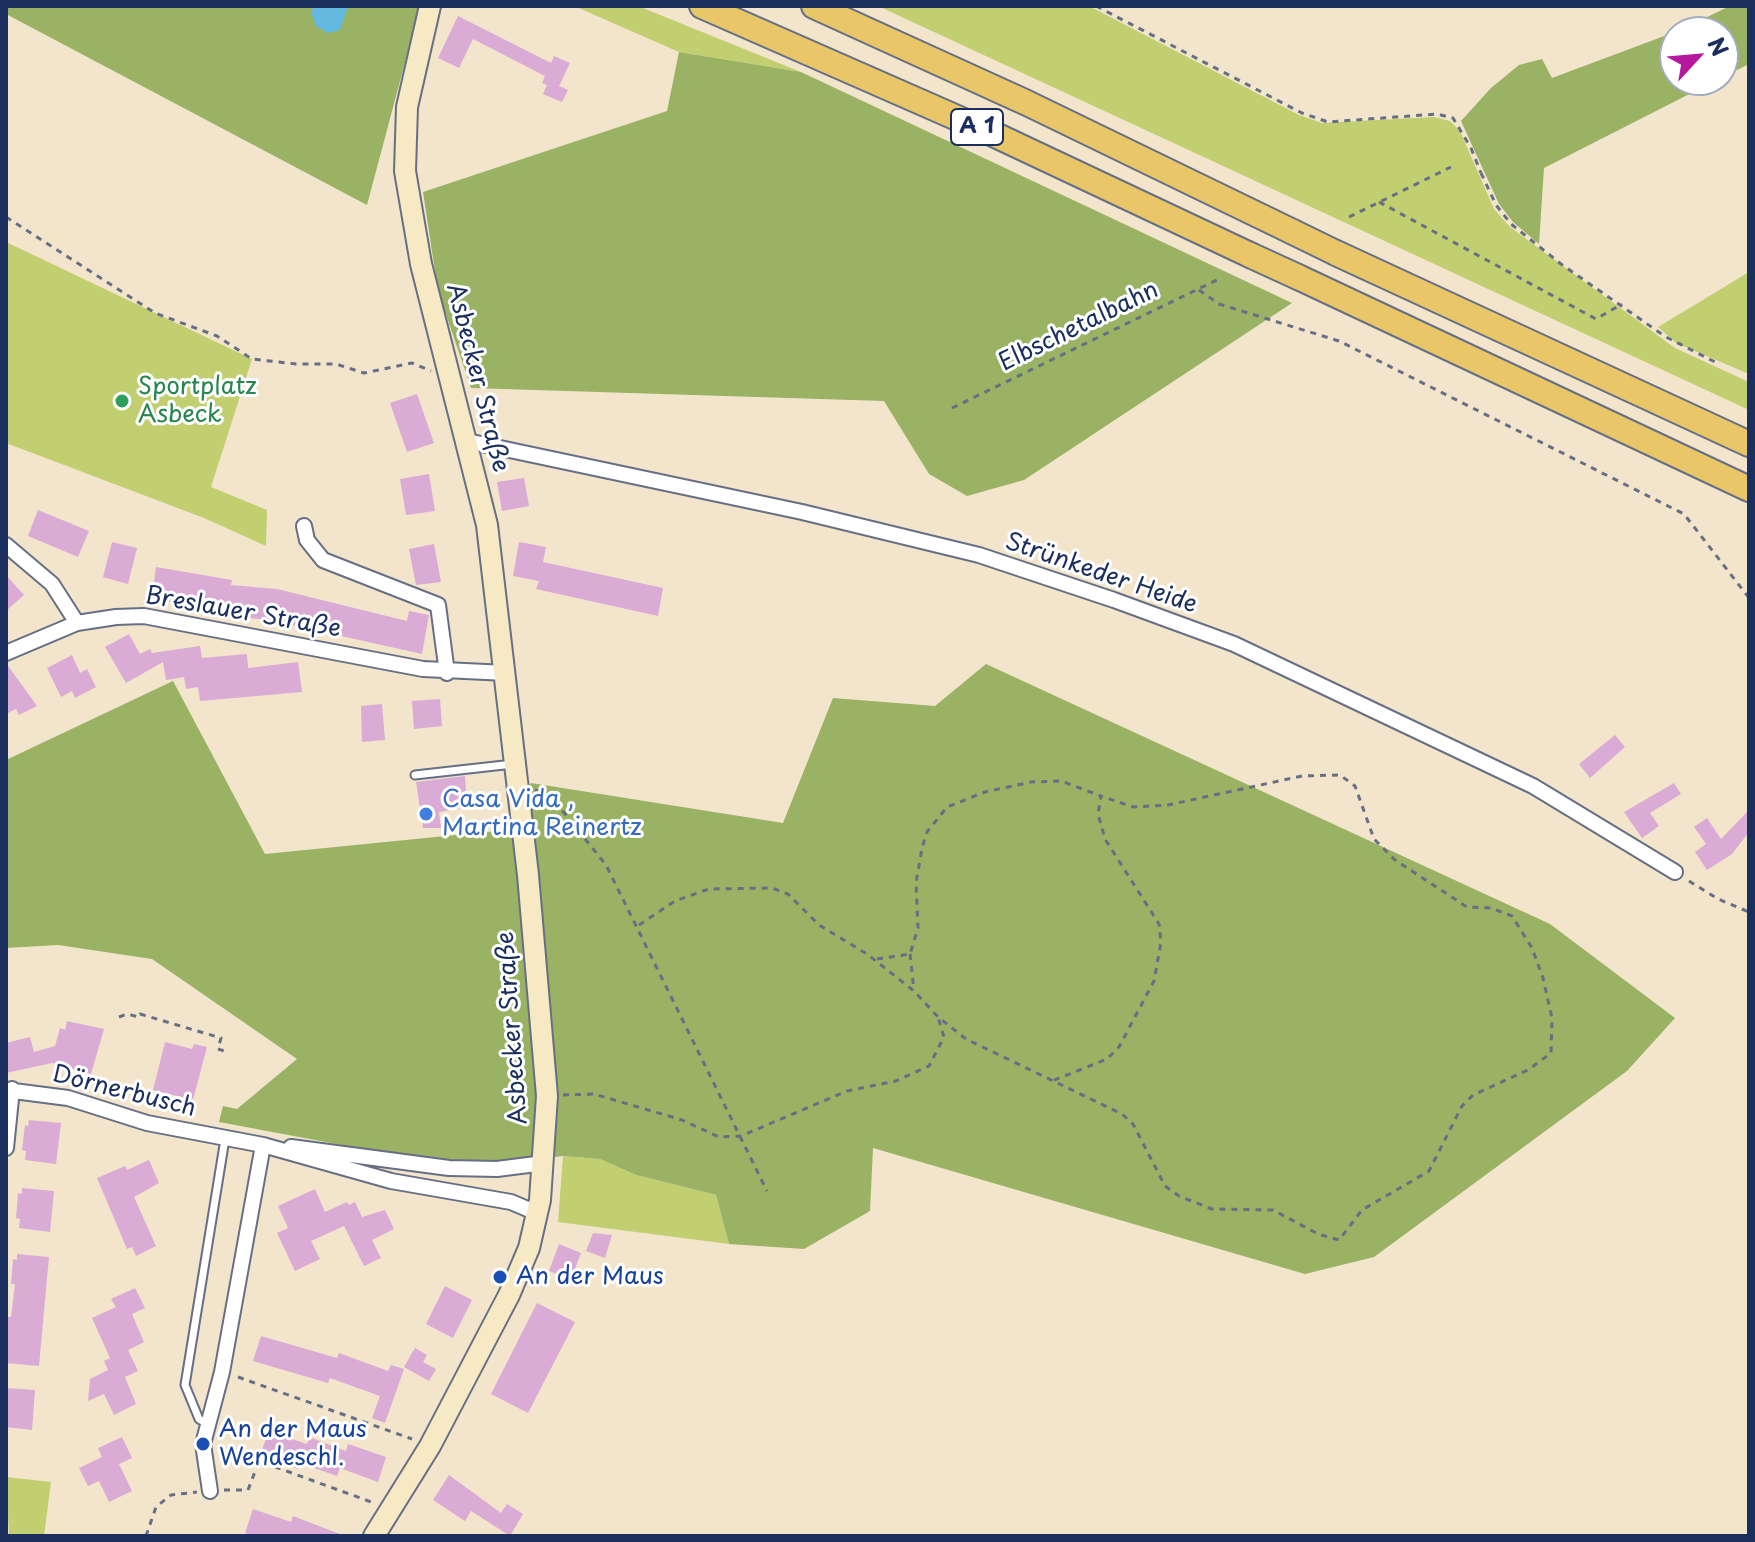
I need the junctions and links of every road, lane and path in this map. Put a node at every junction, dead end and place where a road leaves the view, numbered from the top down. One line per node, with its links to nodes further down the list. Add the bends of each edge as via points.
1 (430, 6): 13 (main road, Asbecker Straße, via 407,107 405,171)
2 (702, 6): 17 (highway, A 1, bridge, via 962,119)
3 (814, 6): 16 (highway, A 1, bridge)
4 (1096, 6): 11 (path, bridge, via 1328,122 1437,114 1453,118 1496,205 1511,224)
5 (1451, 167): 6 (path)
6 (1379, 202): 8 (path); 11 (path, via 1596,319)
7 (6, 217): 13 (path, via 155,313 217,336 252,359 336,364 364,373 412,363)
8 (1349, 217)
9 (1221, 278): 10 (path, Elbschetalbahn)
10 (1199, 290): 14 (path, Elbschetalbahn); 20 (path, via 1219,304 1339,341 1684,514)
11 (1622, 304): 12 (path, via 1666,337)
12 (1715, 362)
13 (449, 376): 15 (main road, Asbecker Straße)
14 (952, 408)
15 (467, 441): 24 (main road, Asbecker Straße, via 487,525); 28 (street, Strünkeder Heide, via 979,555 1114,600 1234,644 1533,786)
16 (1749, 444)
17 (1749, 489)
18 (304, 526): 23 (street, via 307,540 323,560 438,605)
19 (6, 545): 21 (street, via 52,584)
20 (1749, 598)
21 (77, 623): 22 (street, Breslauer Straße); 23 (street, Breslauer Straße, via 144,616)
22 (6, 653)
23 (447, 673): 24 (street, Breslauer Straße)
24 (507, 673): 25 (main road, Asbecker Straße)
25 (516, 774): 26 (lane); 30 (path, via 549,794 606,865); 41 (main road, Asbecker Straße)
26 (415, 775)
27 (1101, 796): 31 (path, via 1061,781 1031,782 947,807 931,825 922,848 916,883 918,928); 39 (path, via 1098,814 1105,839 1159,924 1161,942 1154,981 1119,1047 1107,1059); 39 (path, via 1133,807 1168,805 1302,776 1340,775 1355,786 1374,839 1395,860 1467,907 1512,916 1543,978 1552,1018 1551,1053 1528,1070 1473,1095 1462,1106 1429,1171 1362,1210 1339,1240 1273,1210 1212,1209 1179,1196 1165,1186 1133,1124 1122,1114)
28 (1675, 872): 29 (path)
29 (1749, 912)
30 (639, 925): 32 (path, via 675,901 709,889 772,888 788,894 819,925); 42 (path)
31 (910, 954): 32 (path); 33 (path)
32 (875, 960): 33 (path)
33 (914, 991): 35 (path)
34 (119, 1017): 38 (path, via 140,1014 221,1038 218,1049)
35 (938, 1017): 36 (path); 37 (path)
36 (957, 1033): 37 (path); 39 (path)
37 (944, 1037): 42 (path, via 929,1066 896,1081 847,1091)
38 (227, 1052)
39 (1052, 1081)
40 (9, 1090): 43 (street, Dörnerbusch, via 68,1098 147,1123); 45 (street, Dörnerbusch)
41 (547, 1096): 42 (path, via 594,1094 682,1120 719,1137); 46 (main road, Asbecker Straße)
42 (741, 1136): 47 (path)
43 (225, 1139): 44 (street); 50 (lane, via 185,1385 199,1419)
44 (263, 1145): 46 (street, via 449,1168); 48 (street, via 391,1181 511,1202); 49 (street)
45 (6, 1148)
46 (544, 1163): 48 (main road, Asbecker Straße)
47 (767, 1191)
48 (537, 1213): 51 (main road, Asbecker Straße, via 509,1295)
49 (222, 1372): 50 (street); 51 (path)
50 (209, 1425): 52 (street, via 203,1444)
51 (430, 1446): 53 (main road, Asbecker Straße)
52 (210, 1491): 53 (path, via 248,1490 259,1461); 55 (path, via 171,1495 156,1507)
53 (393, 1510): 54 (main road, Asbecker Straße)
54 (379, 1534)
55 (146, 1536)

